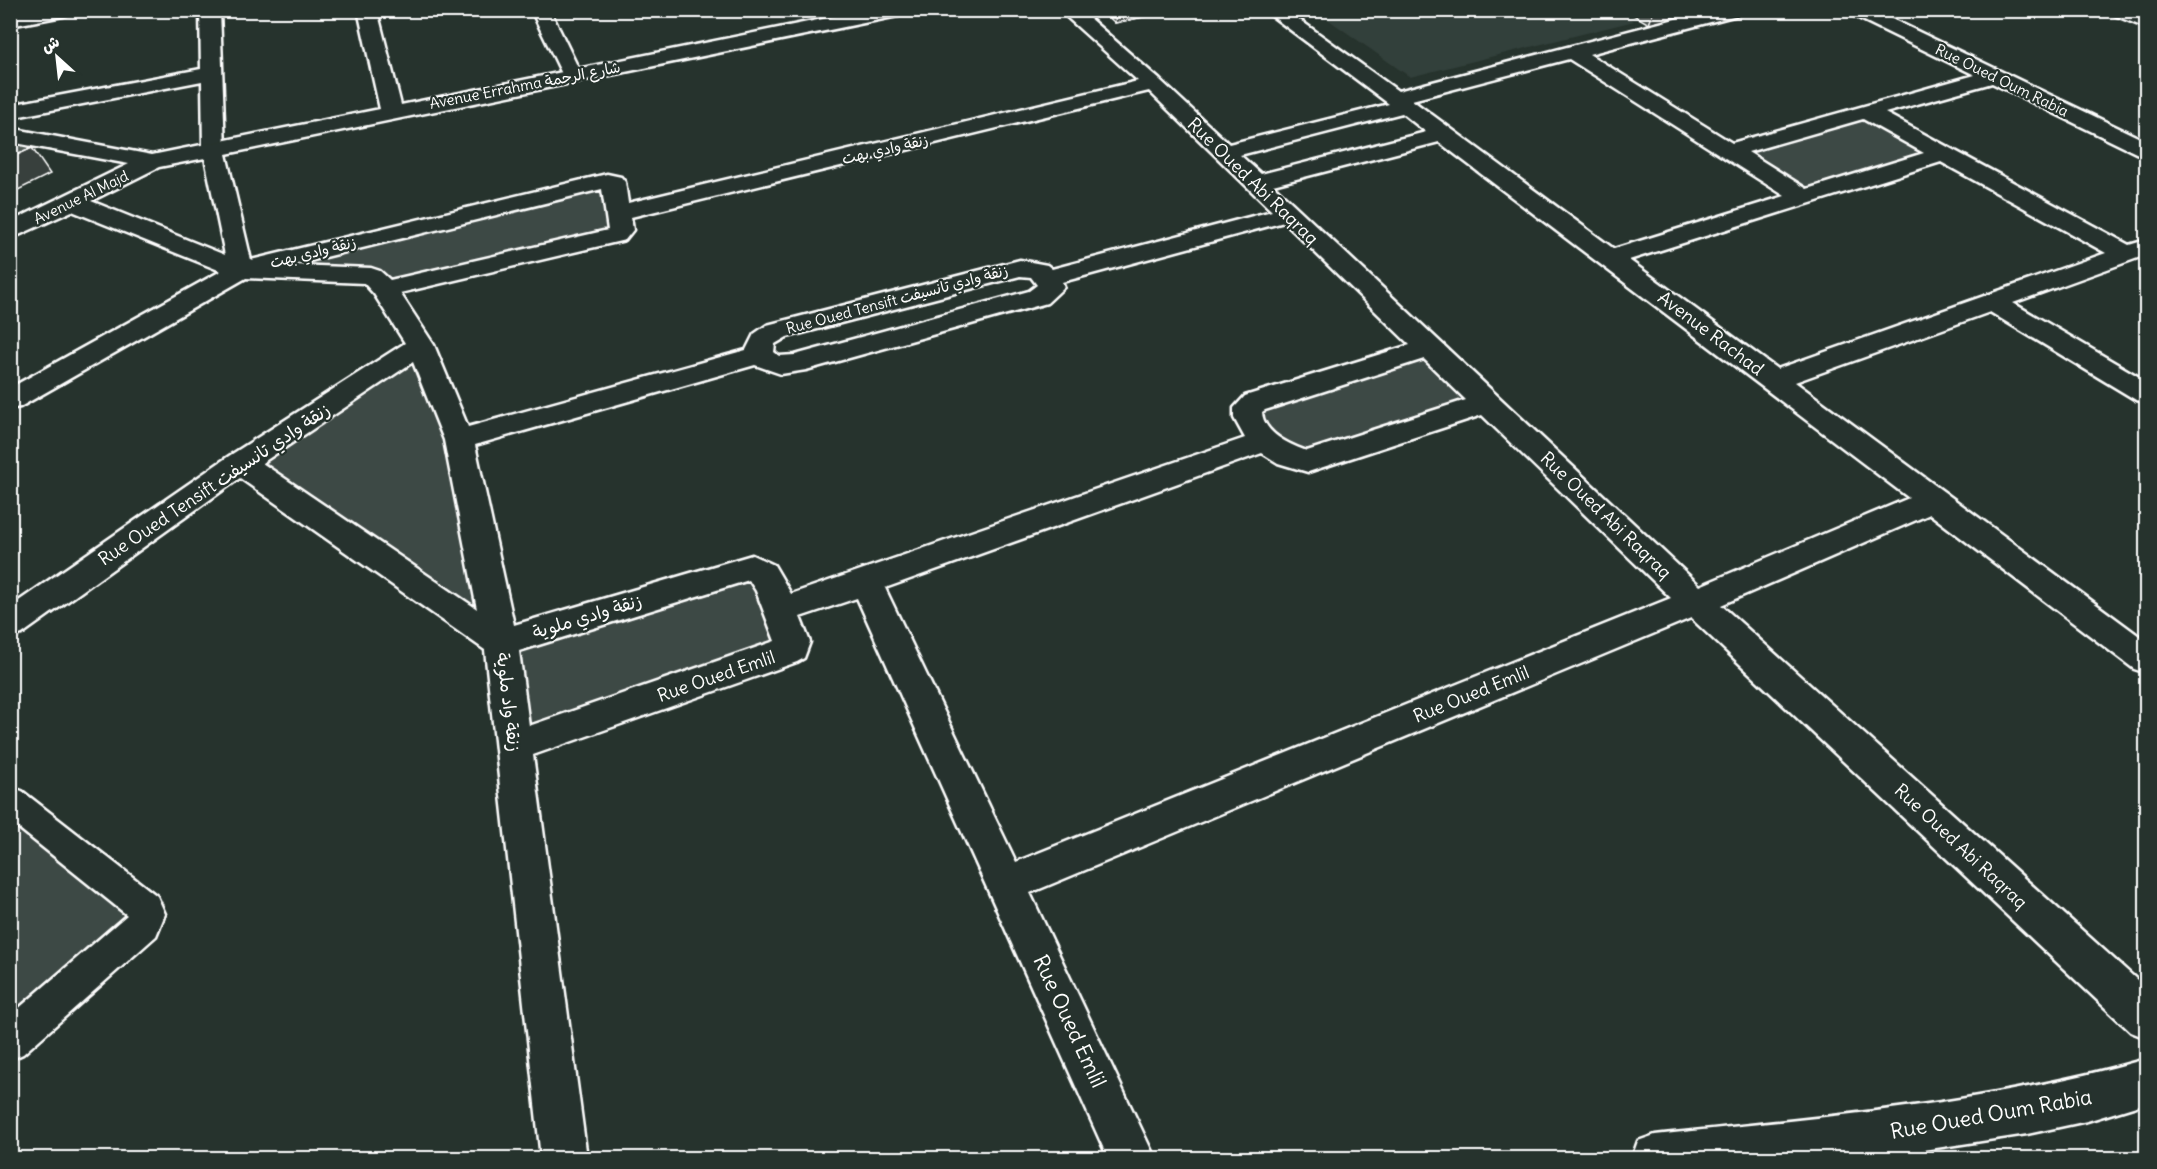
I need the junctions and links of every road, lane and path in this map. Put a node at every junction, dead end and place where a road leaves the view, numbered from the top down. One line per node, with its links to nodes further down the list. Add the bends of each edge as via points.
1 (63, 10): 12 (street)
2 (210, 10): 15 (street)
3 (367, 10): 21 (street)
4 (564, 10): 11 (street)
5 (898, 10): 16 (street, Avenue Errahma شارع الرحمة)
6 (1068, 10): 18 (street, Rue Oued Abi Raqraq)
7 (1273, 10): 19 (street, Avenue Rachad)
8 (1734, 10): 14 (street)
9 (1857, 10): 17 (street, Rue Oued Oum Rabia)
10 (2119, 10): 13 (street)
11 (541, 13): 16 (street)
12 (10, 20)
13 (2146, 22)
14 (1572, 52): 19 (street); 27 (street)
15 (212, 73): 20 (street); 25 (street)
16 (572, 76): 21 (street, Avenue Errahma شارع الرحمة)
17 (1993, 76): 22 (street); 26 (street, Rue Oued Oum Rabia)
18 (1153, 84): 28 (street, Rue Oued Abi Raqraq); 34 (street, زنقة وادي بهت)
19 (1400, 102): 23 (street, Avenue Rachad); 28 (street)
20 (10, 112)
21 (392, 112): 25 (street, Avenue Errahma شارع الرحمة)
22 (1866, 112): 27 (street); 29 (street)
23 (1443, 134): 31 (street); 38 (street, Avenue Rachad)
24 (10, 135): 30 (street)
25 (214, 149): 30 (street, Avenue Errahma شارع الرحمة); 39 (street)
26 (2146, 149)
27 (1731, 150): 32 (street)
28 (1224, 152): 31 (street, Rue Oued Abi Raqraq)
29 (1943, 154): 32 (street); 37 (street)
30 (152, 162): 33 (street, Avenue Al Majd)
31 (1256, 183): 35 (street, Rue Oued Abi Raqraq)
32 (1804, 198): 38 (street)
33 (71, 202): 36 (street, Avenue Al Majd); 39 (street)
34 (618, 213): 39 (street, زنقة وادي بهت, via 613,182 607,181); 41 (street, زنقة وادي بهت, via 621,230 616,235)
35 (1287, 214): 40 (street); 44 (street, Rue Oued Abi Raqraq)
36 (10, 232)
37 (2137, 250): 42 (street)
38 (1610, 258): 46 (street, Avenue Rachad)
39 (241, 270): 41 (street); 48 (street, زنقة وادي بهت)
40 (1048, 278): 45 (street, Rue Oued Tensift زنقة وادي تانسيفت, via 1038,270 1020,268 777,331 762,340); 45 (street, Rue Oued Tensift زنقة وادي تانسيفت, via 1052,287 1038,297 796,364 776,365)
41 (374, 282): 43 (street, زنقة واد ملوية)
42 (1992, 302): 46 (street); 47 (street)
43 (420, 345): 50 (street, زنقة واد ملوية); 52 (street, Rue Oued Tensift زنقة وادي تانسيفت)
44 (1430, 348): 49 (street, Rue Oued Abi Raqraq); 51 (street, via 1255,402 1246,415)
45 (760, 355): 50 (street)
46 (1773, 380): 53 (street, Avenue Rachad)
47 (2146, 393)
48 (10, 400)
49 (1487, 403): 51 (street, via 1308,462 1282,454); 55 (street, Rue Oued Abi Raqraq)
50 (459, 440): 58 (street, زنقة واد ملوية)
51 (1266, 441): 54 (street)
52 (240, 463): 57 (street, Rue Oued Tensift زنقة وادي تانسيفت); 58 (street)
53 (1934, 500): 55 (street, Rue Oued Emlil); 59 (street, Avenue Rachad)
54 (866, 582): 56 (street); 62 (street, Rue Oued Emlil)
55 (1696, 602): 62 (street, Rue Oued Emlil); 63 (street, Rue Oued Abi Raqraq)
56 (780, 610): 58 (street, زنقة وادي ملوية, via 767,578 752,567); 60 (street, Rue Oued Emlil, via 793,642 785,652)
57 (10, 625)
58 (501, 643): 60 (street, زنقة واد ملوية)
59 (2143, 652)
60 (515, 746): 66 (street, زنقة واد ملوية)
61 (10, 801): 64 (lane, via 145,908 147,914 143,924)
62 (1007, 884): 67 (street, Rue Oued Emlil)
63 (2146, 1017)
64 (10, 1041)
65 (2146, 1081): 68 (street, Rue Oued Oum Rabia, via 2098,1097 1954,1124)
66 (564, 1158)
67 (1132, 1158)
68 (1655, 1158)

